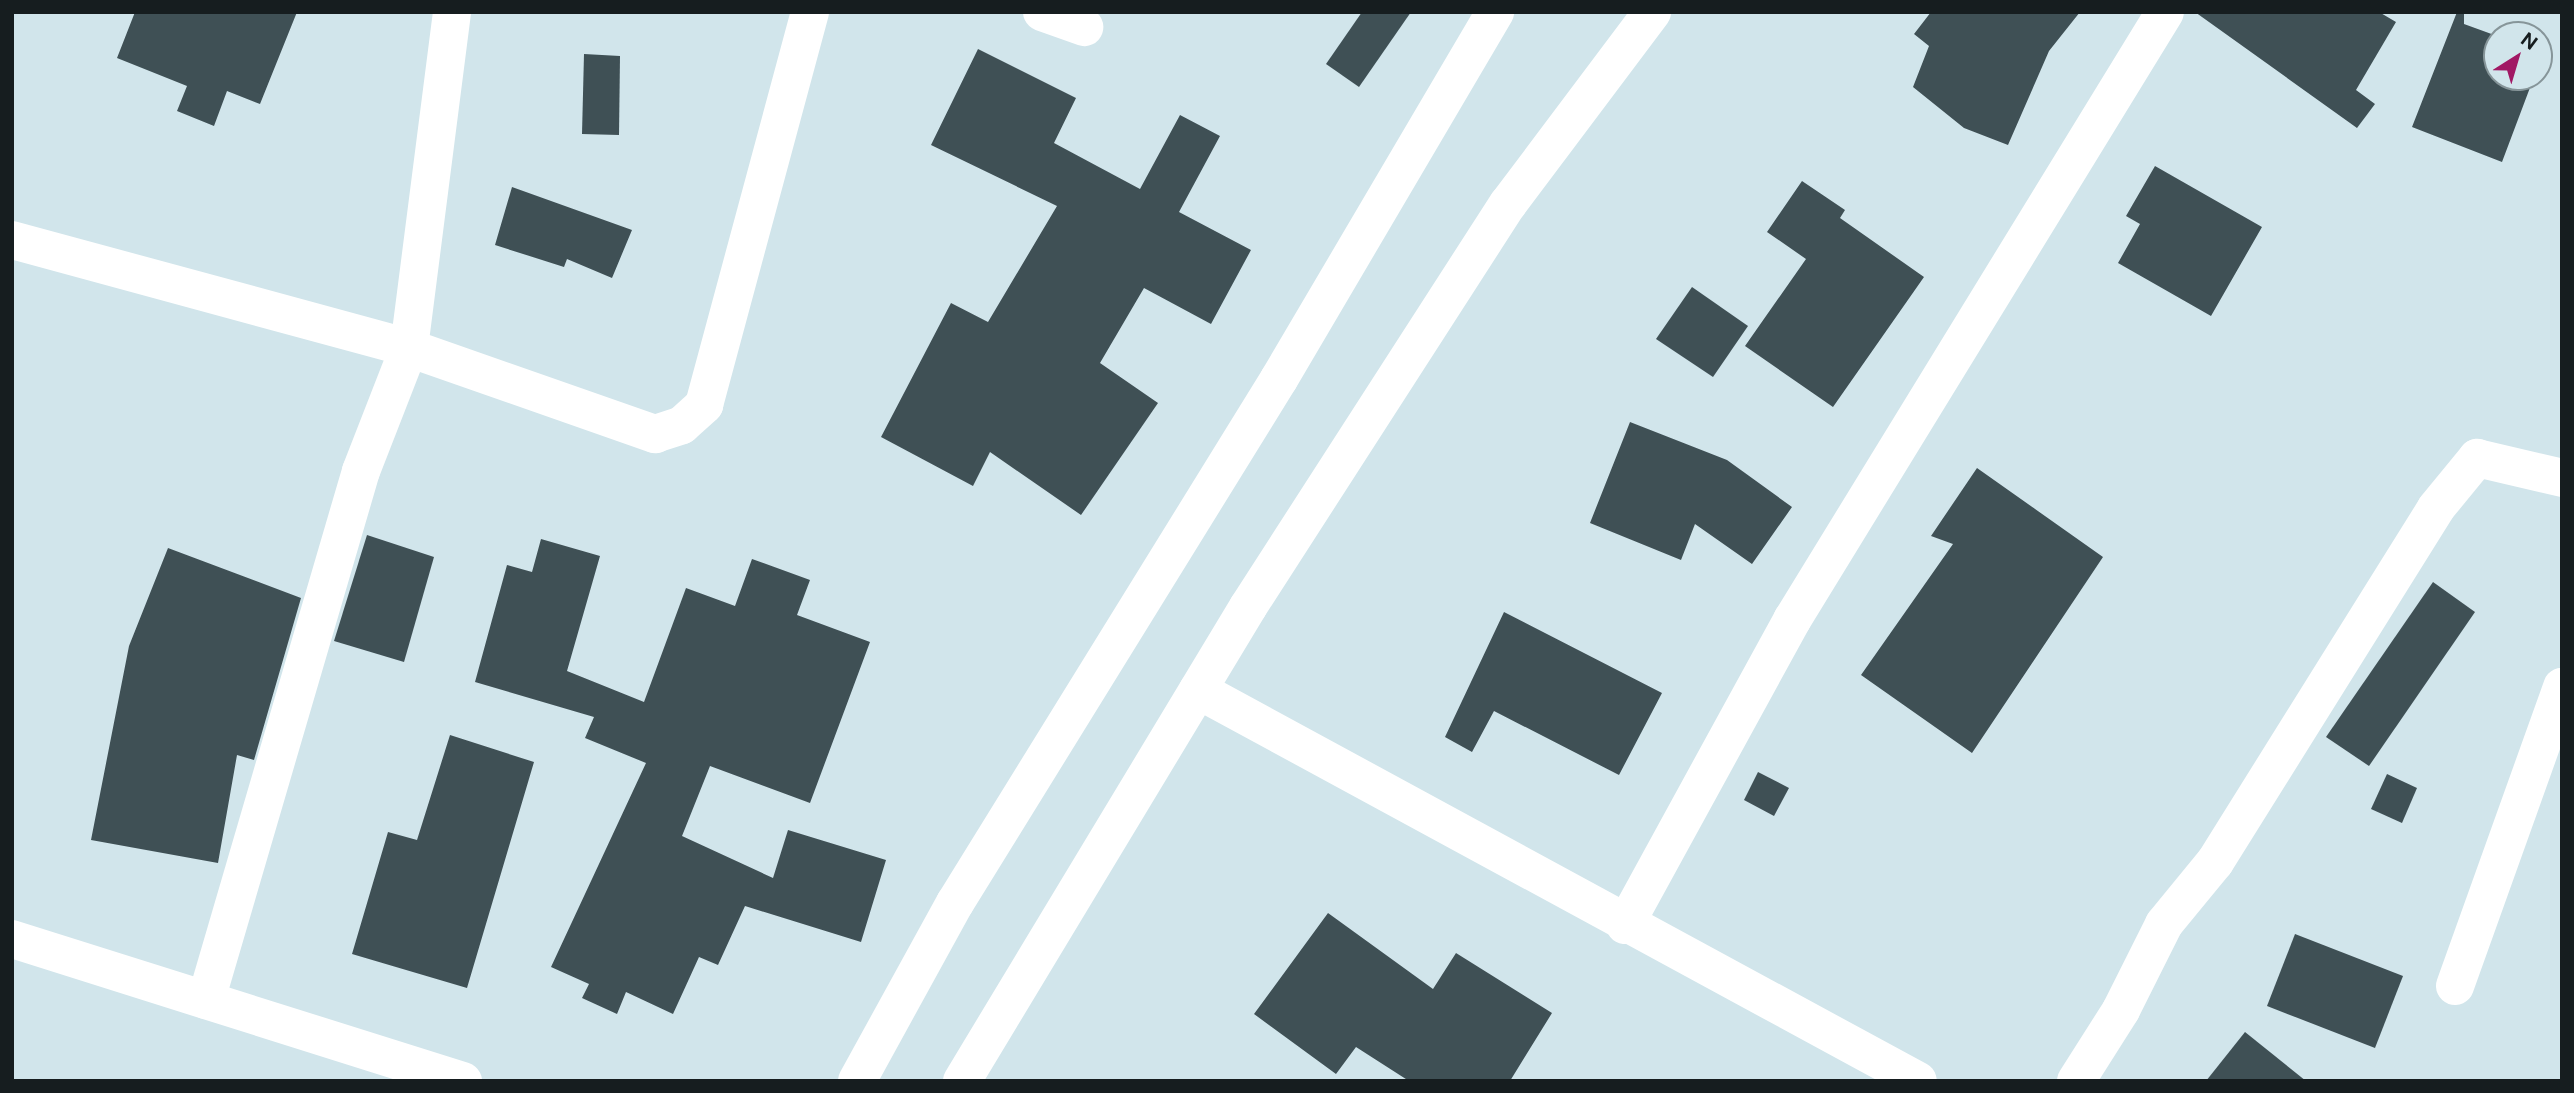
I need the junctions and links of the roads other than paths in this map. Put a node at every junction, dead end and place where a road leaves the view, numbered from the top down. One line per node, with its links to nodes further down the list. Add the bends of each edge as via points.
1 (452, 12): 9 (street)
2 (810, 12): 9 (street, via 704,405 682,425 655,434)
3 (1042, 12): 7 (street)
4 (1495, 12): 18 (street, via 1279,379 955,902)
5 (1652, 12): 12 (street, via 1508,204)
6 (2165, 12): 13 (street, via 1792,621)
7 (1084, 27)
8 (12, 240): 9 (street)
9 (410, 348): 16 (street, via 361,471)
10 (2562, 478): 21 (street, via 2477,458 2436,508 2215,862 2164,925)
11 (2562, 687): 15 (street)
12 (1198, 690): 13 (street); 19 (street)
13 (1625, 925): 20 (street)
14 (12, 939): 16 (street)
15 (2455, 986)
16 (206, 1000): 17 (street)
17 (463, 1081)
18 (857, 1081)
19 (962, 1081)
20 (1918, 1081)
21 (2076, 1081)

